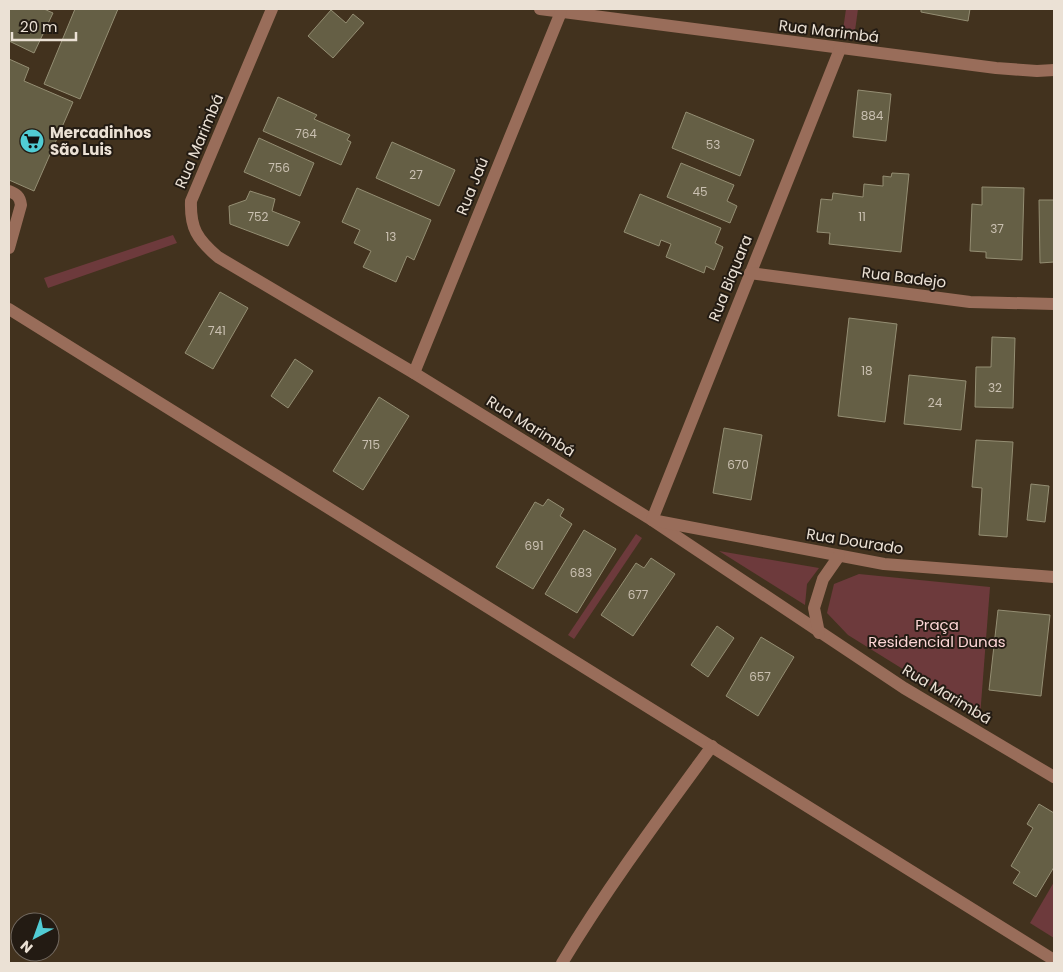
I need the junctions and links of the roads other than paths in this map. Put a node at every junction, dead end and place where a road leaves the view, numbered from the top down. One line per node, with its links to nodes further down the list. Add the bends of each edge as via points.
1 (272, 9): 11 (street, Rua Marimbá, via 191,200 190,216 194,231 203,245 218,257)
2 (540, 9): 3 (street, Rua Marimbá)
3 (561, 12): 4 (street, Rua Marimbá); 11 (street, Rua Jaú)
4 (840, 49): 5 (street, Rua Marimbá, via 996,68); 8 (street, Rua Biquara)
5 (1054, 70)
6 (9, 191): 7 (street, via 17,195 21,205)
7 (9, 248)
8 (750, 273): 9 (street, Rua Badejo, via 970,302); 12 (street, Rua Biquara)
9 (1054, 304)
10 (9, 308): 16 (street)
11 (414, 373): 12 (street, Rua Marimbá)
12 (652, 520): 13 (street, Rua Dourado); 15 (street, Rua Marimbá)
13 (839, 556): 14 (street, Rua Dourado, via 884,564); 15 (street, via 823,580 814,608)
14 (1054, 577)
15 (819, 633): 17 (street, Rua Marimbá)
16 (712, 746): 18 (street); 19 (street, via 620,871)
17 (1054, 777)
18 (1054, 960)
19 (562, 963)

